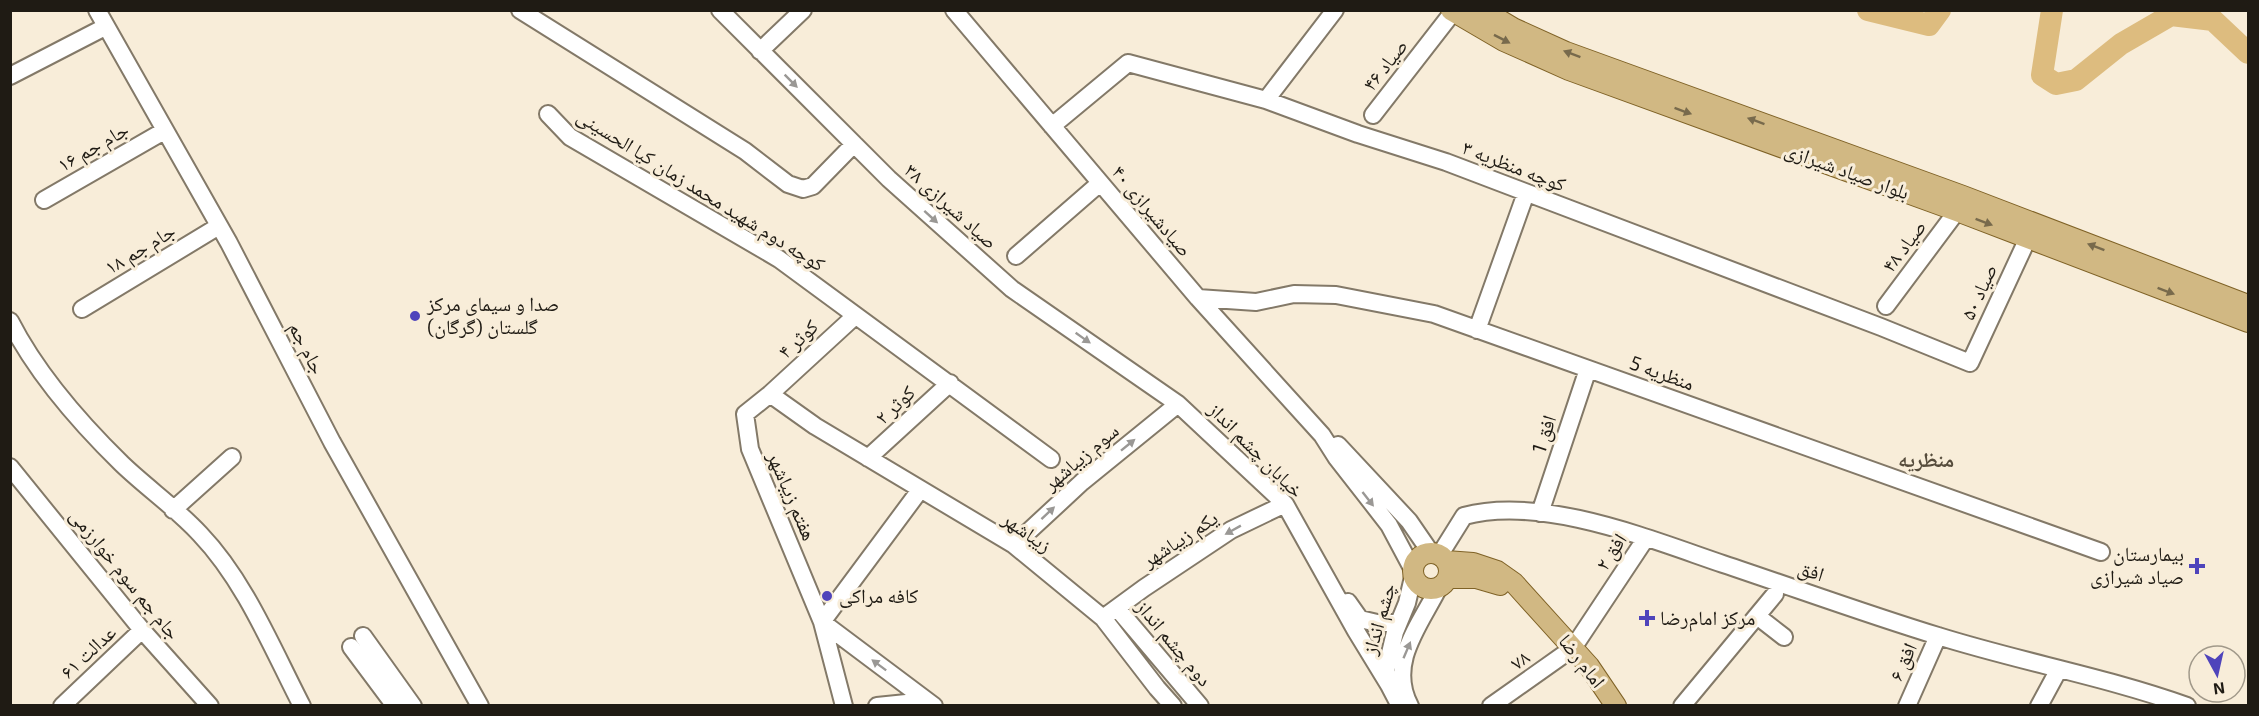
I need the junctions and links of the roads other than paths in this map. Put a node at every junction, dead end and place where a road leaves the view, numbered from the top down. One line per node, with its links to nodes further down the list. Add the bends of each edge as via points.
1 (97, 10): 9 (street, جام جم)
2 (520, 10): 17 (street, via 745,151 788,184 803,189 813,186)
3 (720, 10): 10 (street, صیاد شیرازی ۳۸)
4 (804, 10): 10 (street)
5 (954, 10): 15 (street, ۴۰ صیادشیرازی)
6 (1335, 10): 12 (street)
7 (1483, 10): 21 (main road, بلوار صیاد شیرازی, one-way to 7, via 1566,52)
8 (1452, 11): 14 (street, صیاد ۴۶); 21 (main road, بلوار صیاد شیرازی, one-way to 21, via 1504,41 1569,69)
9 (105, 27): 11 (street); 16 (street, جام جم)
10 (760, 51): 17 (street, صیاد شیرازی ۳۸, one-way to 17)
11 (10, 76)
12 (1266, 100): 15 (street, کوچه منظریه ۳, via 1128,63); 19 (street, کوچه منظریه ۳)
13 (548, 114): 29 (street, کوچه دوم شهید محمد زمان کیا الحسینی, via 570,137 779,259)
14 (1372, 115)
15 (1052, 126): 18 (street, ۴۰ صیادشیرازی)
16 (164, 131): 20 (street, ۱۶ جام جم); 22 (street, جام جم)
17 (854, 144): 37 (street, صیاد شیرازی ۳۸, one-way to 37, via 1012,290)
18 (1100, 183): 24 (street); 25 (street, ۴۰ صیادشیرازی)
19 (1526, 193): 32 (street); 33 (street, کوچه منظریه ۳)
20 (44, 200)
21 (1960, 203): 23 (main road, بلوار صیاد شیرازی, one-way to 23); 26 (main road, بلوار صیاد شیرازی, one-way to 21); 27 (street, صیاد ۴۸)
22 (219, 226): 28 (street, ۱۸ جام جم); 72 (street, جام جم, via 332,442)
23 (2028, 238): 31 (main road, بلوار صیاد شیرازی, one-way to 31); 33 (street, صیاد ۵۰)
24 (1016, 256)
25 (1198, 298): 32 (street, منظریه 5, via 1256,302 1294,294 1336,295 1434,314); 38 (street, ۴۰ صیادشیرازی)
26 (2248, 305)
27 (1886, 306)
28 (82, 309)
29 (855, 316): 35 (street, کوچه دوم شهید محمد زمان کیا الحسینی); 36 (street, کوثر ۴)
30 (10, 321): 45 (street, via 67,405 122,464)
31 (2248, 322)
32 (1477, 330): 34 (street, منظریه 5)
33 (1970, 363)
34 (1588, 369): 46 (street, افق 1); 49 (street, منظریه 5)
35 (950, 383): 40 (street, کوثر ۲); 41 (street, کوچه دوم شهید محمد زمان کیا الحسینی)
36 (770, 394): 40 (street, زیباشهر); 57 (street, هفتم زیباشهر, via 745,414 750,449)
37 (1178, 404): 44 (street, خیابان چشم انداز); 48 (street, سوم زیباشهر, one-way to 37)
38 (1322, 435): 50 (street, ۴۰ صیادشیرازی, via 1341,447 1409,521); 52 (street, ۴۰ صیادشیرازی, one-way to 52, via 1389,525)
39 (232, 457): 45 (street)
40 (868, 459): 43 (street, زیباشهر)
41 (1051, 459)
42 (10, 466): 59 (street, جام جم سوم خوارزمی)
43 (921, 490): 48 (street, زیباشهر); 57 (street)
44 (1286, 504): 51 (street, خیابان چشم انداز); 54 (street, یکم زیباشهر, one-way to 54, via 1231,531)
45 (173, 510): 69 (street, via 200,534 240,587)
46 (1540, 513): 47 (street, افق, via 1582,519); 50 (street, افق, via 1482,511 1464,516)
47 (1646, 538): 60 (street, افق); 62 (street, افق ۲)
48 (1014, 545): 56 (street, زیباشهر)
49 (2102, 552)
50 (1441, 567): 52 (main road, via 1417,559); 52 (main road, via 1427,589 1420,586); 62 (main road, امام رضا, via 1473,563 1497,571 1514,583); 78 (street, چشم انداز, one-way to 50, via 1401,671 1405,652)
51 (1323, 569): 58 (street, via 1337,580 1360,619); 64 (street, خیابان چشم انداز)
52 (1413, 574): 58 (street, چشم انداز)
53 (1775, 594): 55 (street)
54 (1117, 608): 56 (street, یکم زیباشهر); 76 (street, دوم چشم انداز)
55 (1757, 616): 61 (street); 81 (street)
56 (1102, 618): 75 (street, زیباشهر)
57 (822, 622): 66 (street, one-way to 57); 73 (street)
58 (1398, 623): 64 (street, چشم انداز, via 1386,670)
59 (142, 630): 65 (street, عدالت ۶۱); 68 (street, جام جم سوم خوارزمی)
60 (1938, 636): 63 (street, افق); 82 (street, افق ۶)
61 (1784, 637)
62 (1573, 648): 79 (street, ۷۸); 80 (main road, امام رضا)
63 (2059, 669): 67 (street, افق, via 2146,691); 83 (street)
64 (1389, 685): 77 (street, چشم انداز)
65 (72, 702)
66 (930, 703): 74 (street)
67 (2180, 704)
68 (210, 705)
69 (302, 705)
70 (395, 705): 71 (street, via 357,641)
71 (412, 705)
72 (480, 705)
73 (844, 705)
74 (877, 705)
75 (1173, 705)
76 (1200, 705)
77 (1400, 705)
78 (1410, 705)
79 (1491, 705)
80 (1613, 705)
81 (1682, 705)
82 (1907, 705)
83 (2039, 705)

